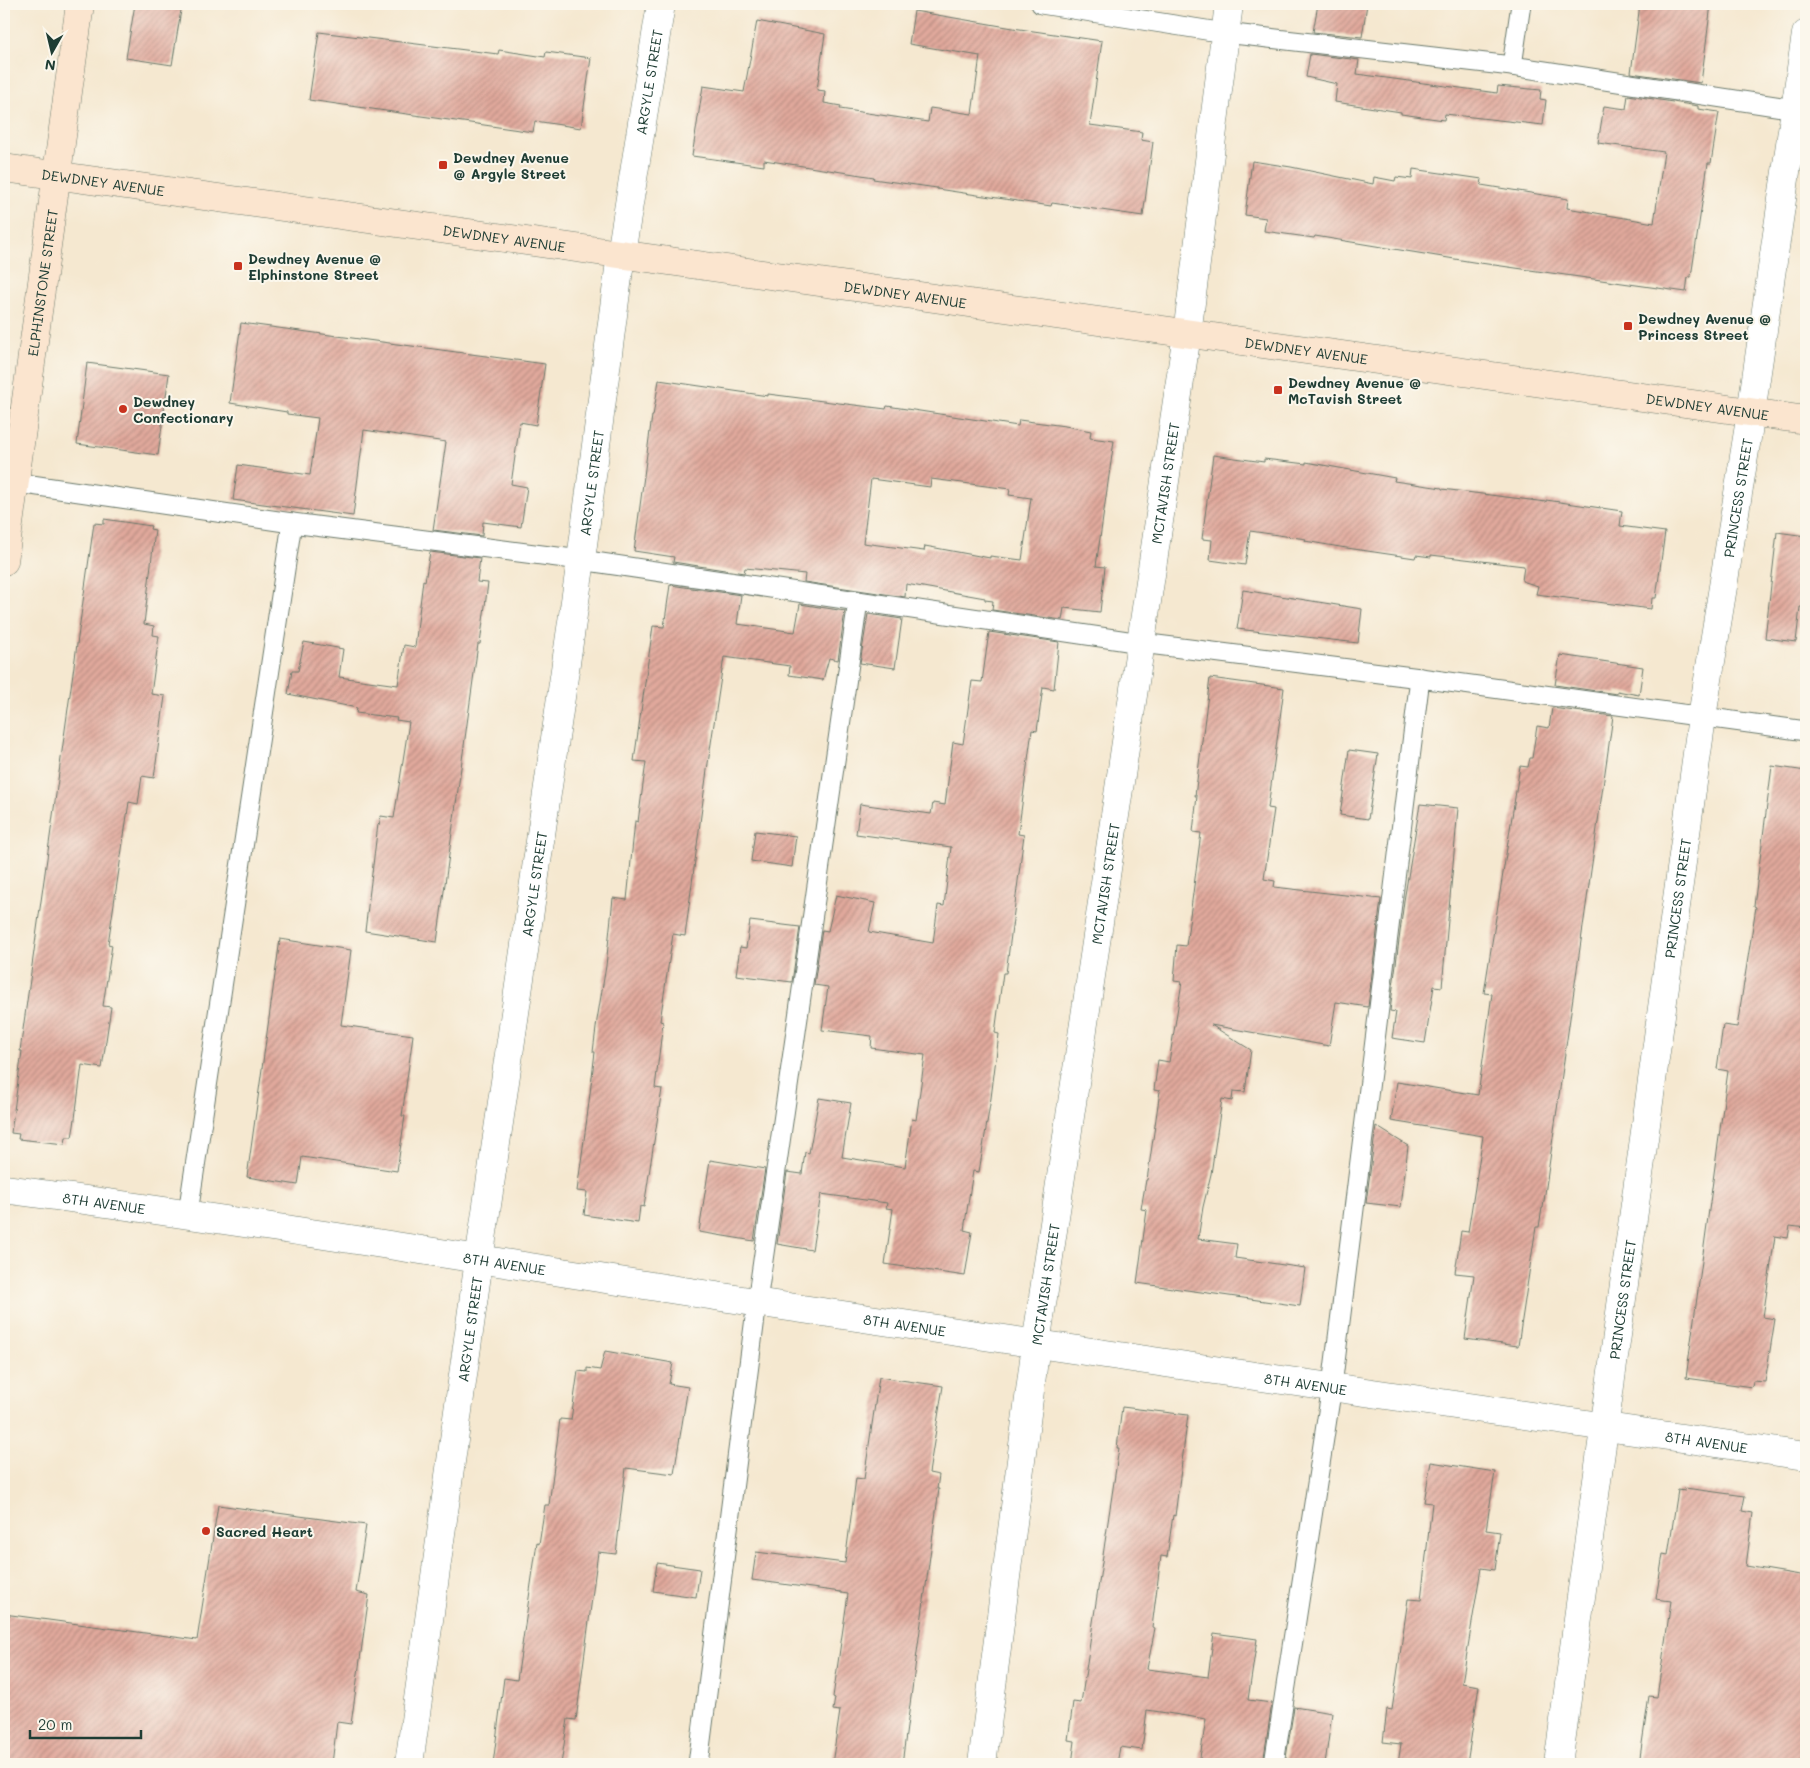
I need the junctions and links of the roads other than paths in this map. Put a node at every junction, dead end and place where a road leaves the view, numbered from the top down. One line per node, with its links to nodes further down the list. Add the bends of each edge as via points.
1 (80, 4): 11 (main road, ELPHINSTONE STREET)
2 (660, 4): 12 (street, ARGYLE STREET)
3 (1041, 4): 6 (lane)
4 (1229, 4): 6 (street, MCTAVISH STREET)
5 (1521, 4): 8 (lane)
6 (1225, 33): 8 (lane); 13 (street, MCTAVISH STREET)
7 (1806, 34): 9 (street, PRINCESS STREET)
8 (1512, 66): 9 (lane)
9 (1795, 109): 14 (street, PRINCESS STREET)
10 (4, 168): 11 (main road, DEWDNEY AVENUE)
11 (56, 175): 12 (main road, DEWDNEY AVENUE); 16 (main road, ELPHINSTONE STREET)
12 (621, 254): 13 (main road, DEWDNEY AVENUE); 18 (street, ARGYLE STREET)
13 (1187, 334): 14 (main road, DEWDNEY AVENUE); 21 (street, MCTAVISH STREET)
14 (1751, 413): 15 (main road, DEWDNEY AVENUE); 23 (street, PRINCESS STREET)
15 (1806, 420)
16 (9, 482): 17 (lane); 19 (main road, ELPHINSTONE STREET)
17 (292, 523): 18 (lane); 26 (lane)
18 (581, 560): 20 (lane); 27 (street, ARGYLE STREET)
19 (4, 561)
20 (858, 601): 21 (lane); 28 (lane)
21 (1141, 643): 22 (lane); 29 (street, MCTAVISH STREET)
22 (1420, 678): 23 (lane); 30 (lane)
23 (1702, 717): 24 (lane); 31 (street, PRINCESS STREET)
24 (1806, 731)
25 (4, 1189): 26 (street, 8TH AVENUE)
26 (188, 1213): 27 (street, 8TH AVENUE)
27 (479, 1260): 28 (street, 8TH AVENUE); 33 (street, ARGYLE STREET)
28 (757, 1302): 29 (street, 8TH AVENUE); 34 (lane)
29 (1036, 1344): 30 (street, 8TH AVENUE); 35 (street, MCTAVISH STREET)
30 (1332, 1386): 31 (street, 8TH AVENUE); 36 (lane)
31 (1606, 1427): 32 (street, 8TH AVENUE); 37 (street, PRINCESS STREET)
32 (1806, 1456)
33 (408, 1764)
34 (698, 1764)
35 (982, 1764)
36 (1274, 1764)
37 (1558, 1764)

